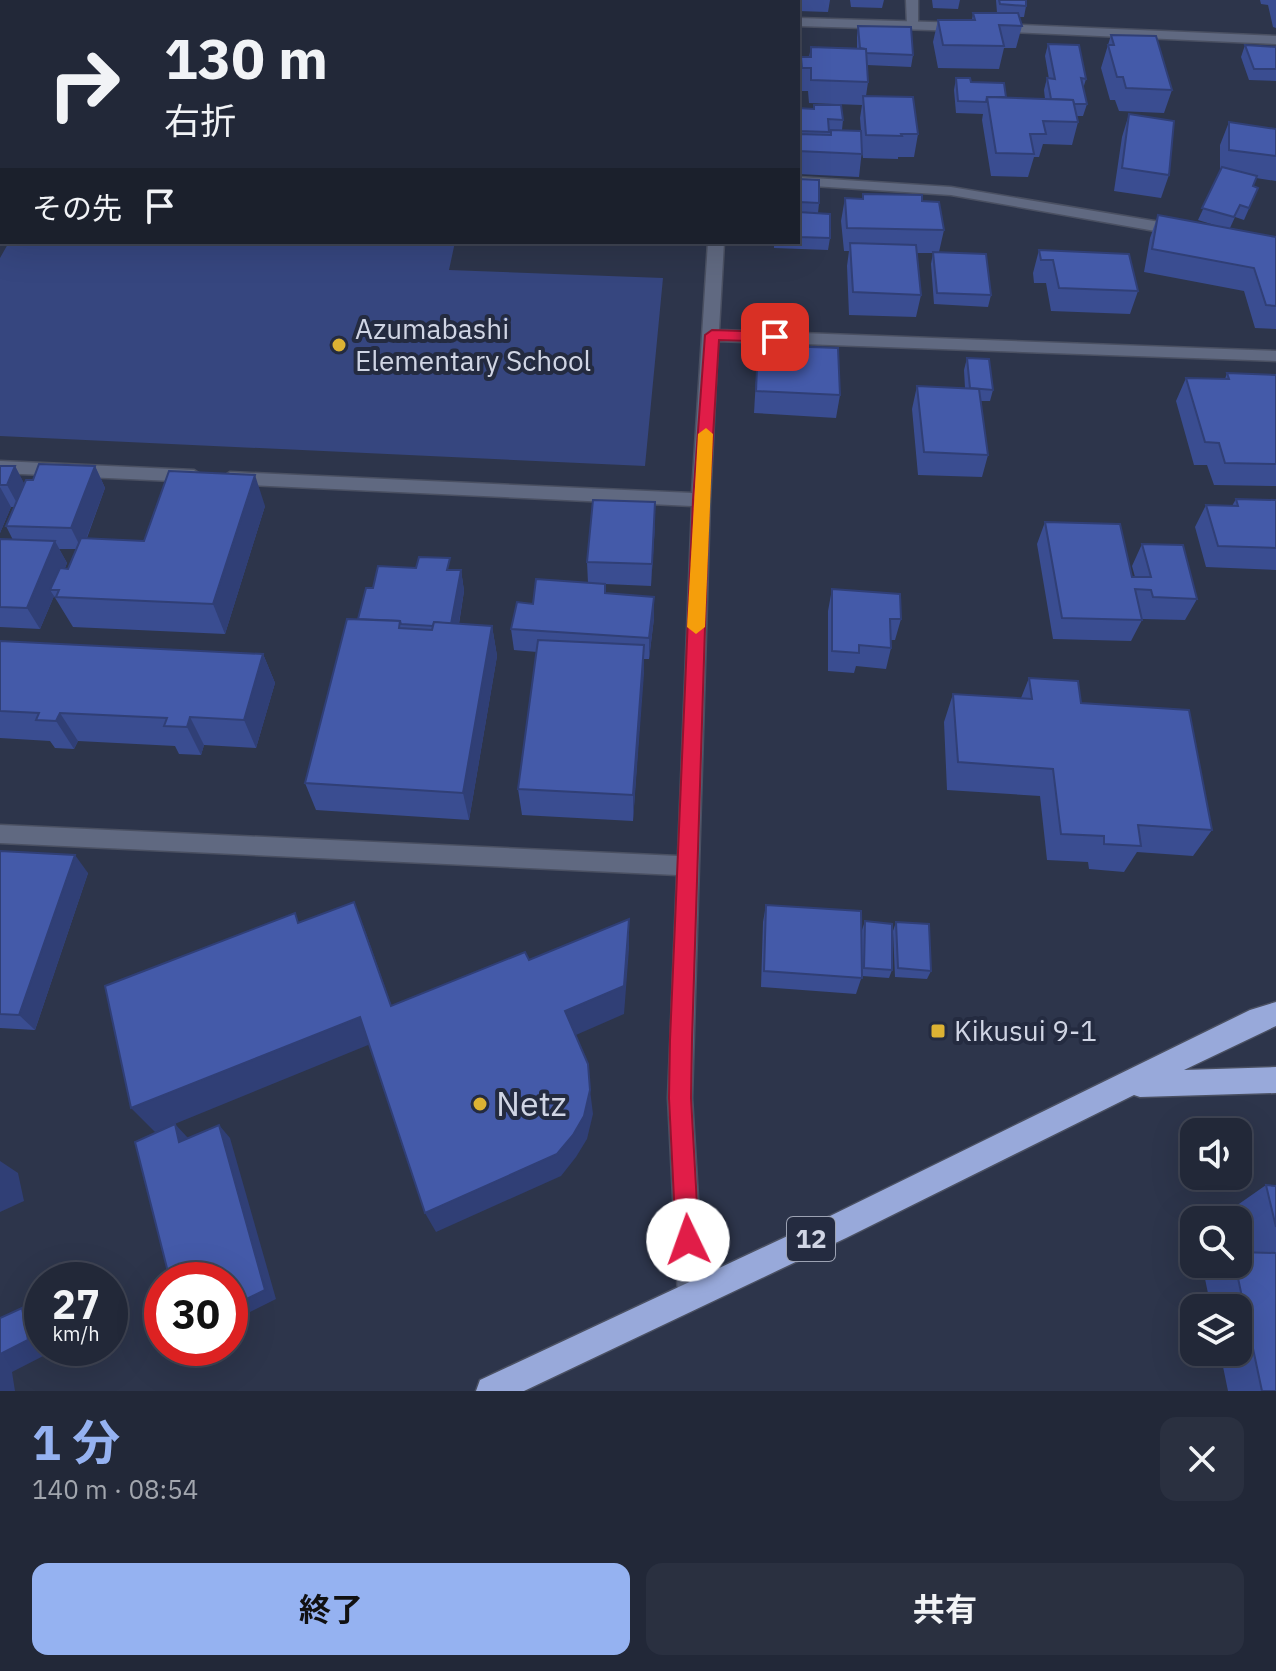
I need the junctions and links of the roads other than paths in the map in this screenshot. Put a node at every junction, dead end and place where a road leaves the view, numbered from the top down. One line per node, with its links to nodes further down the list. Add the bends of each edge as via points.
1 (912, 0): 3 (street)
2 (800, 22): 3 (street)
3 (913, 25): 4 (street)
4 (1276, 40)
5 (800, 181): 6 (street, via 951,191)
6 (1199, 233)
7 (716, 244): 8 (street)
8 (712, 335): 9 (street); 11 (street)
9 (1276, 356)
10 (0, 467): 11 (street)
11 (701, 500): 13 (street)
12 (0, 834): 13 (street)
13 (686, 866): 17 (street, via 680,1098)
14 (1276, 1014): 16 (highway, 12)
15 (1276, 1080): 16 (highway, 12)
16 (1131, 1085): 17 (highway, 12)
17 (691, 1297): 18 (highway, 12)
18 (491, 1391)

